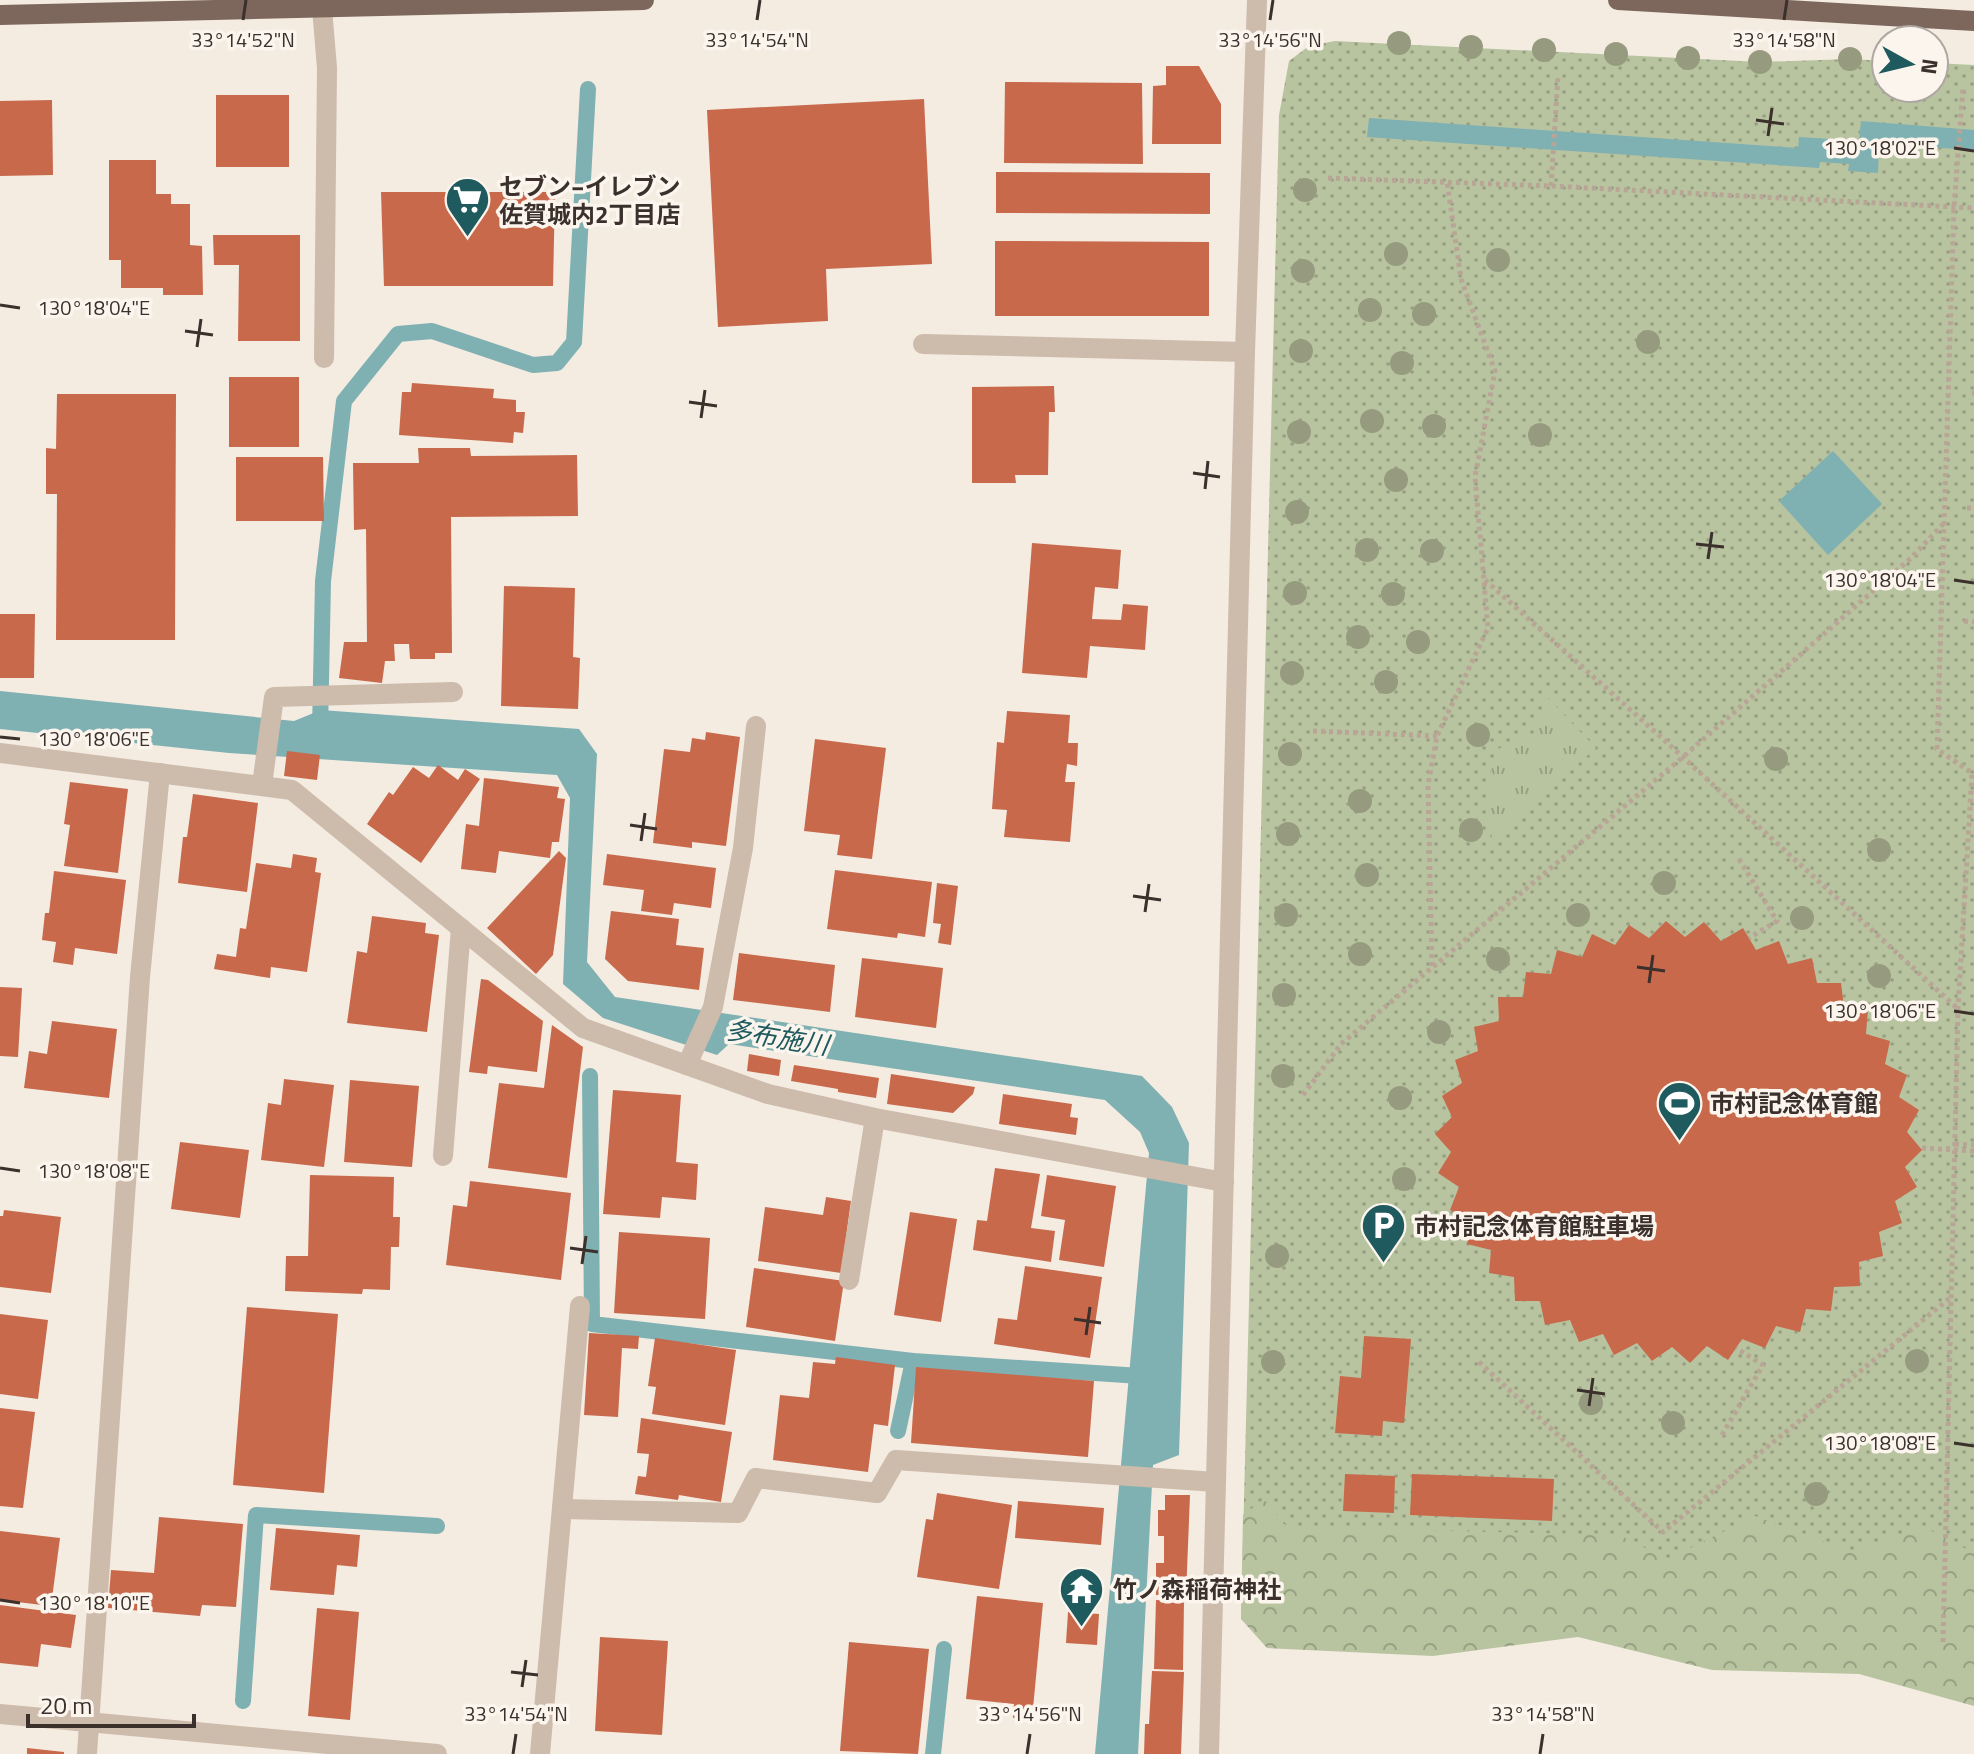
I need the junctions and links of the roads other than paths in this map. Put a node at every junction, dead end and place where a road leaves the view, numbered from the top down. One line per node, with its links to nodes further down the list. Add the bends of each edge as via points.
1 (644, 0): 4 (main road)
2 (1257, 0): 8 (street)
3 (1618, 0): 6 (main road)
4 (322, 8): 5 (main road); 9 (street, via 327,68)
5 (0, 15)
6 (1974, 21)
7 (923, 344): 8 (street)
8 (1245, 352): 19 (street)
9 (324, 358)
10 (453, 692): 14 (street, via 274,697)
11 (756, 726): 16 (street, via 743,848 713,1007)
12 (0, 753): 13 (street)
13 (160, 773): 14 (street); 25 (street, via 140,977)
14 (262, 785): 15 (street, via 292,790)
15 (461, 928): 16 (street, via 583,1028); 18 (street)
16 (687, 1065): 17 (street, via 768,1094)
17 (875, 1118): 19 (street); 20 (street)
18 (443, 1156)
19 (1224, 1182): 22 (street)
20 (849, 1280)
21 (580, 1306): 23 (street)
22 (1216, 1482): 23 (street, via 896,1460 877,1493 756,1478 738,1513); 30 (street)
23 (562, 1509): 29 (street)
24 (0, 1714): 25 (street)
25 (89, 1722): 26 (street); 27 (street)
26 (407, 1753): 28 (street)
27 (87, 1754)
28 (437, 1754)
29 (540, 1754)
30 (1209, 1754)

